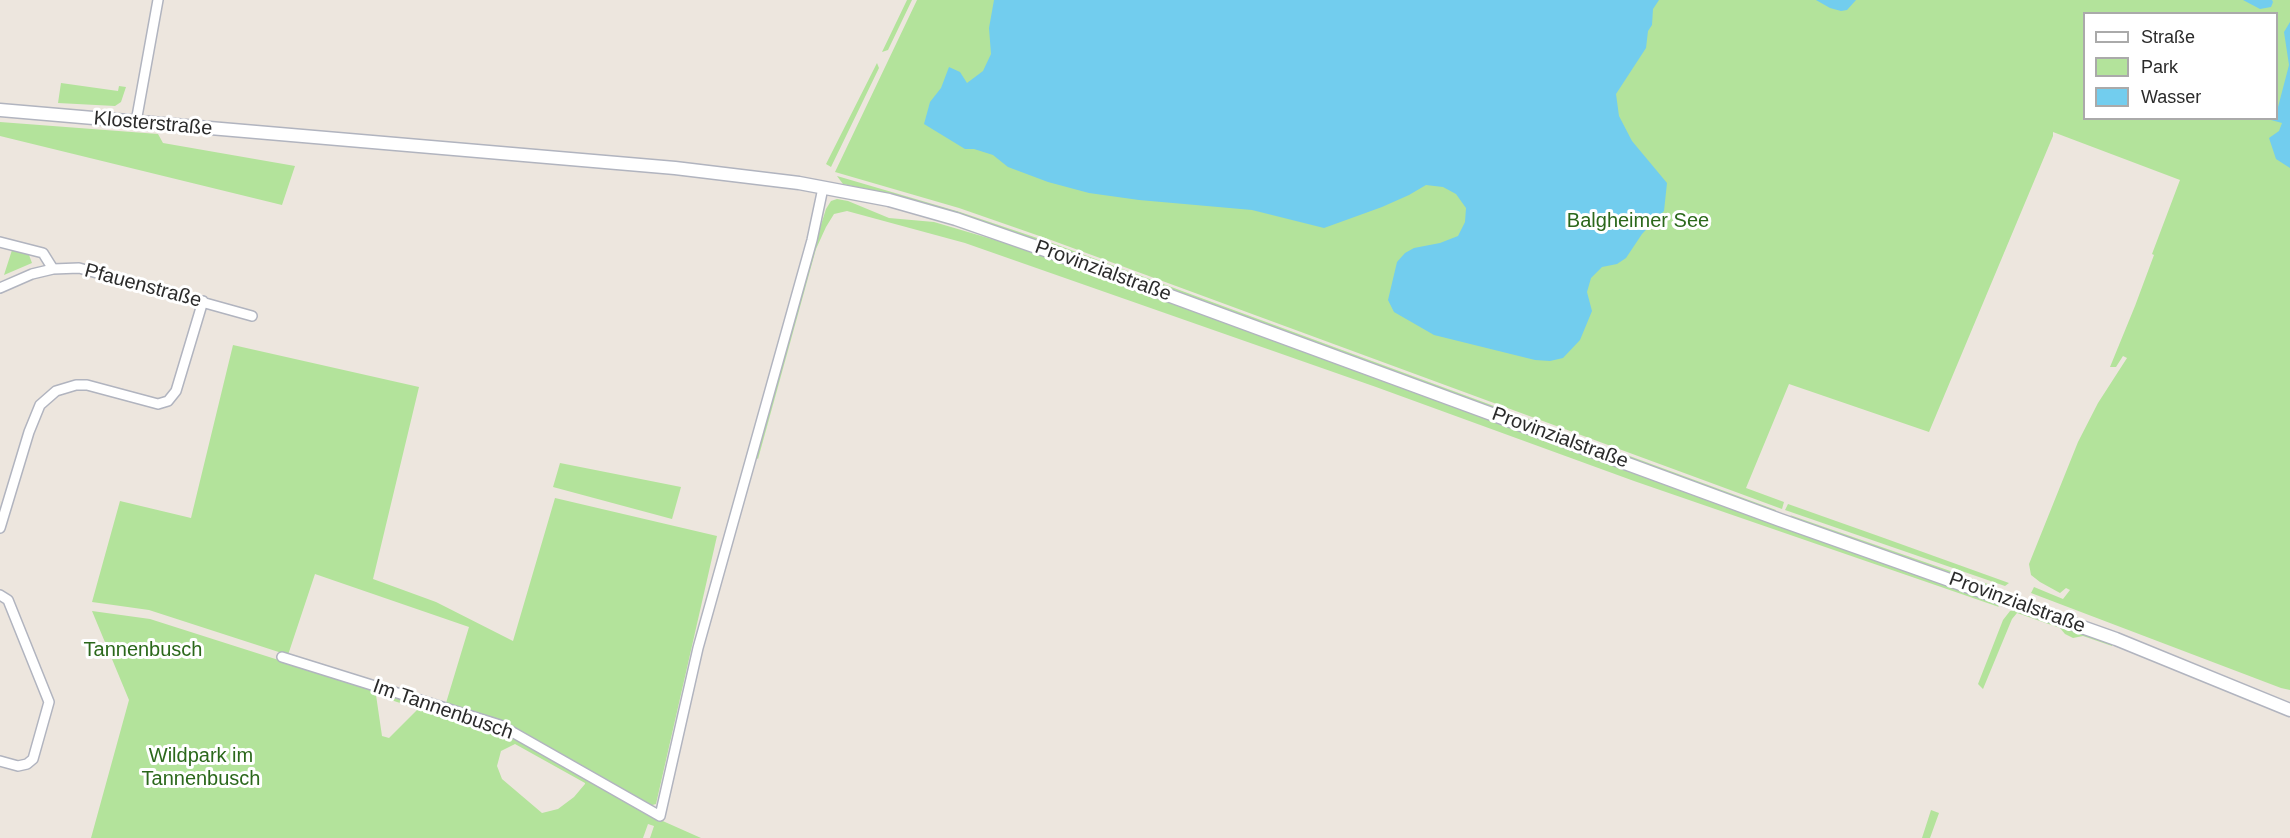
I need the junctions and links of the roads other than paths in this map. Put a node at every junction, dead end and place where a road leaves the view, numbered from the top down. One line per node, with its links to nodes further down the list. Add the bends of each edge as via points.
1 (158, 0): 3 (street)
2 (0, 110): 3 (main road, Klosterstraße)
3 (136, 122): 4 (main road, Klosterstraße, via 602,160)
4 (823, 188): 12 (street, Im Tannenbusch, via 812,240 698,648 660,816 500,726); 13 (main road, Provinzialstraße, via 889,200 1048,251 2116,639)
5 (0, 242): 6 (street, via 43,253)
6 (53, 269): 7 (street, Pfauenstraße); 8 (street, Pfauenstraße, via 93,270)
7 (0, 288)
8 (203, 301): 9 (street, Pfauenstraße); 10 (street, via 176,391 168,402 158,404 76,385 56,391 40,405)
9 (252, 315)
10 (0, 528)
11 (0, 595): 14 (street, via 8,600 49,706 33,759 23,766)
12 (282, 657)
13 (2290, 710)
14 (0, 761)

